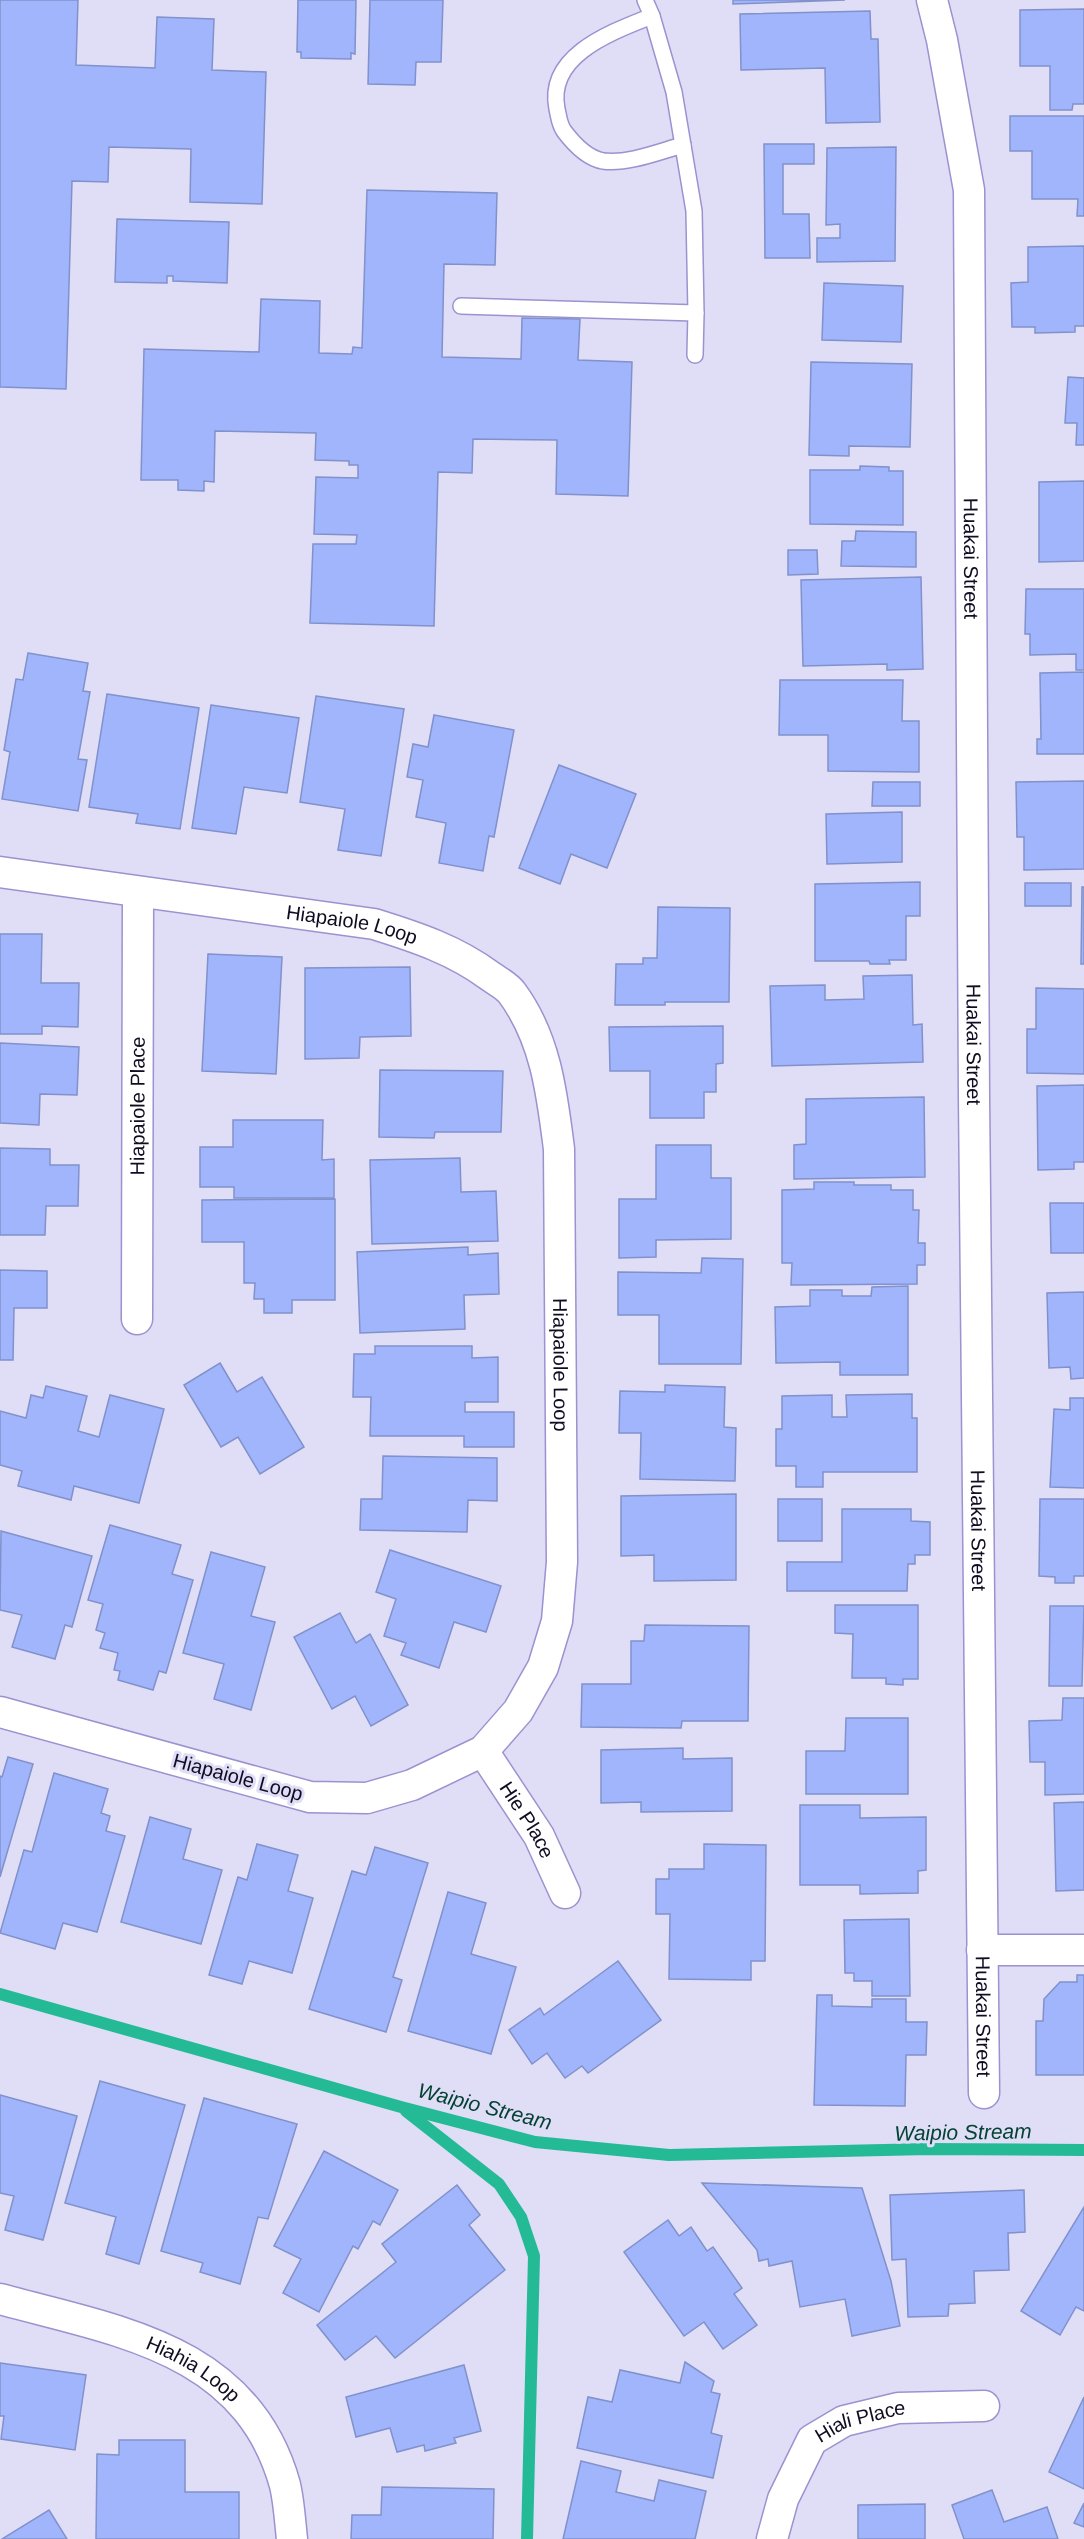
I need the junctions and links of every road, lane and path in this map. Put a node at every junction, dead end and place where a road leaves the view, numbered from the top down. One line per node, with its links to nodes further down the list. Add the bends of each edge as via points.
1 (645, 0): 3 (lane)
2 (932, 0): 14 (street, Huakai Street, via 969,190)
3 (652, 16): 4 (lane, via 674,92); 4 (lane, via 603,35 562,72 555,99 560,126 574,146 601,161 628,160)
4 (683, 145): 6 (lane, via 694,211)
5 (460, 306): 6 (lane)
6 (696, 313): 7 (lane)
7 (695, 355)
8 (0, 872): 9 (street, Hiapaiole Loop)
9 (138, 892): 10 (street, Hiapaiole Place); 12 (street, Hiapaiole Loop, via 374,924 426,940 470,962 511,992 536,1036 550,1082 559,1149 562,1562 557,1621 543,1667 518,1711)
10 (137, 1319)
11 (0, 1712): 12 (street, Hiapaiole Loop, via 310,1797 367,1798 412,1785)
12 (483, 1751): 13 (street, Hie Place, via 539,1836)
13 (565, 1893)
14 (982, 1950): 15 (street); 16 (street, Huakai Street)
15 (1084, 1950)
16 (984, 2092)
17 (0, 2299): 19 (street, Hiahia Loop, via 140,2338 190,2360 228,2387 253,2416 269,2447 285,2485)
18 (984, 2406): 20 (street, Hiali Place, via 898,2408 844,2421 812,2440 783,2499)
19 (292, 2539)
20 (772, 2539)

